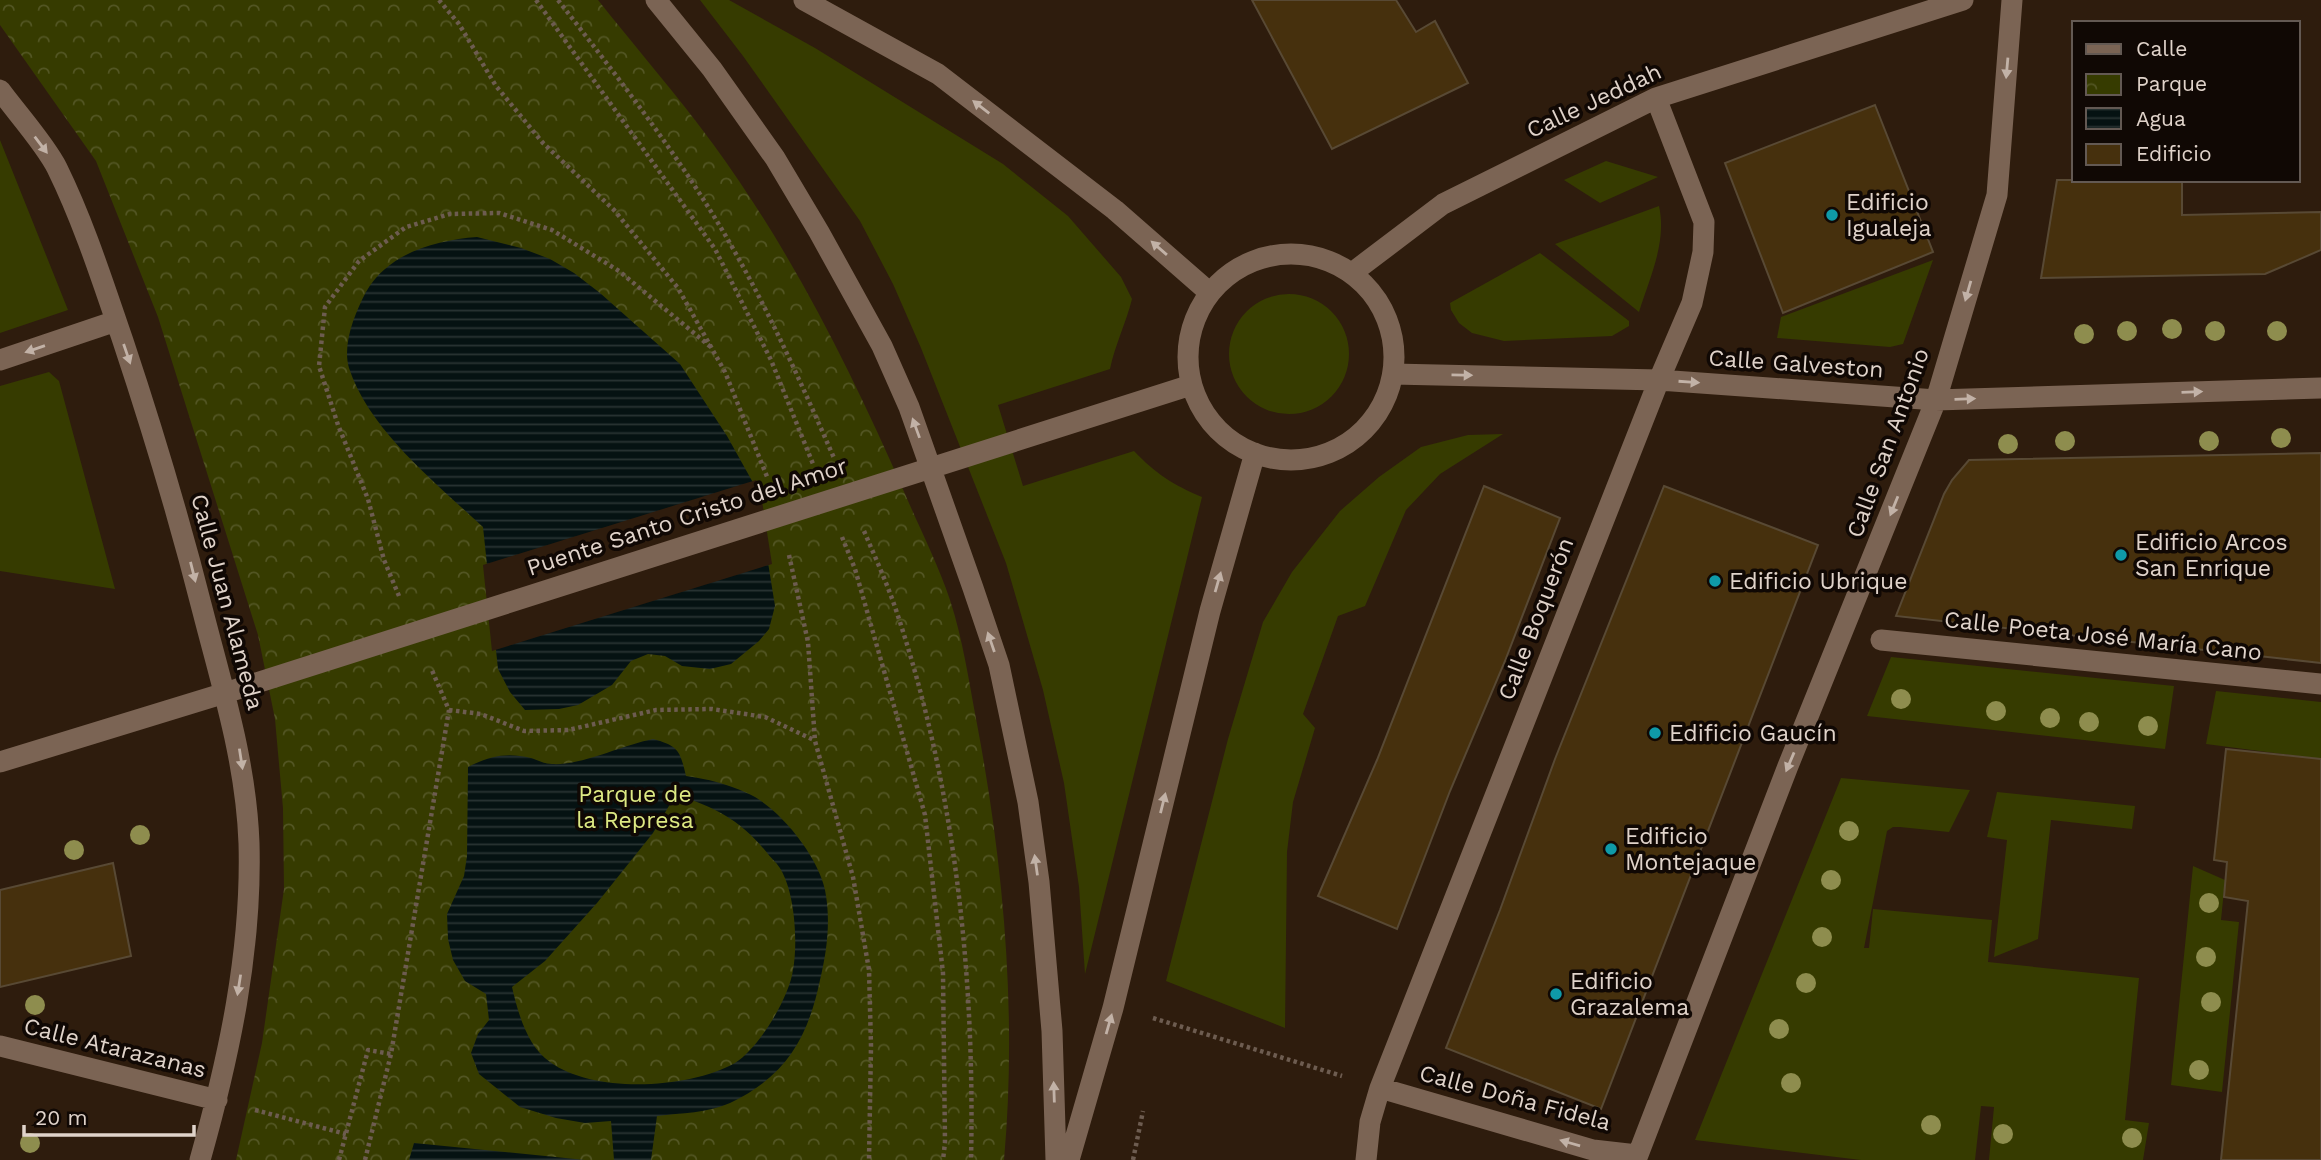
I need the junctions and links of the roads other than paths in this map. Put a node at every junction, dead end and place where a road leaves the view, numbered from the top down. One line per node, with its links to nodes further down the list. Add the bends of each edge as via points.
1 (656, 0): 26 (street, one-way to 1, via 1051,1017 1028,802 999,666 973,589 909,407 882,346 775,158)
2 (804, 0): 8 (street, one-way to 2, via 1115,210 938,74)
3 (1963, 0): 6 (street, Calle Jeddah)
4 (2012, 0): 15 (street, Calle San Antonio, one-way to 15, via 1997,195)
5 (0, 90): 9 (street, Calle Juan Alameda, one-way to 9, via 55,165)
6 (1656, 98): 7 (street, Calle Jeddah, via 1443,204); 12 (street, Calle Boquerón, via 1704,222 1692,303)
7 (1352, 273): 8 (street, via 1324,259 1293,253 1262,258 1234,271); 11 (street, via 1387,317 1394,345)
8 (1210, 293): 13 (street, via 1194,321 1187,353)
9 (116, 321): 10 (street, one-way to 10); 19 (street, Calle Juan Alameda, one-way to 19, via 184,534)
10 (0, 360)
11 (1394, 374): 12 (street, Calle Galveston, one-way to 12); 16 (street, via 1384,403 1367,427 1343,446 1315,457 1284,460)
12 (1659, 380): 15 (street, Calle Galveston, one-way to 15); 22 (street, Calle Boquerón)
13 (1191, 385): 16 (street, via 1219,430); 19 (street, Puente Santo Cristo del Amor)
14 (2321, 388): 15 (street, Calle Galveston, one-way to 14)
15 (1936, 400): 24 (street, Calle San Antonio, one-way to 24)
16 (1255, 453): 27 (street, one-way to 16, via 1113,1008 1210,611)
17 (1881, 640): 18 (street, Calle Poeta José María Cano)
18 (2321, 684)
19 (225, 693): 20 (street, Puente Santo Cristo del Amor); 23 (street, Calle Juan Alameda, one-way to 23, via 246,789 249,900 243,963)
20 (0, 762)
21 (0, 1046): 23 (street, Calle Atarazanas)
22 (1380, 1088): 24 (street, Calle Doña Fidela, one-way to 22, via 1593,1150); 28 (street, Calle Boquerón)
23 (217, 1100): 25 (street, Calle Juan Alameda)
24 (1637, 1158)
25 (200, 1160)
26 (1056, 1160)
27 (1069, 1160)
28 (1366, 1160)

